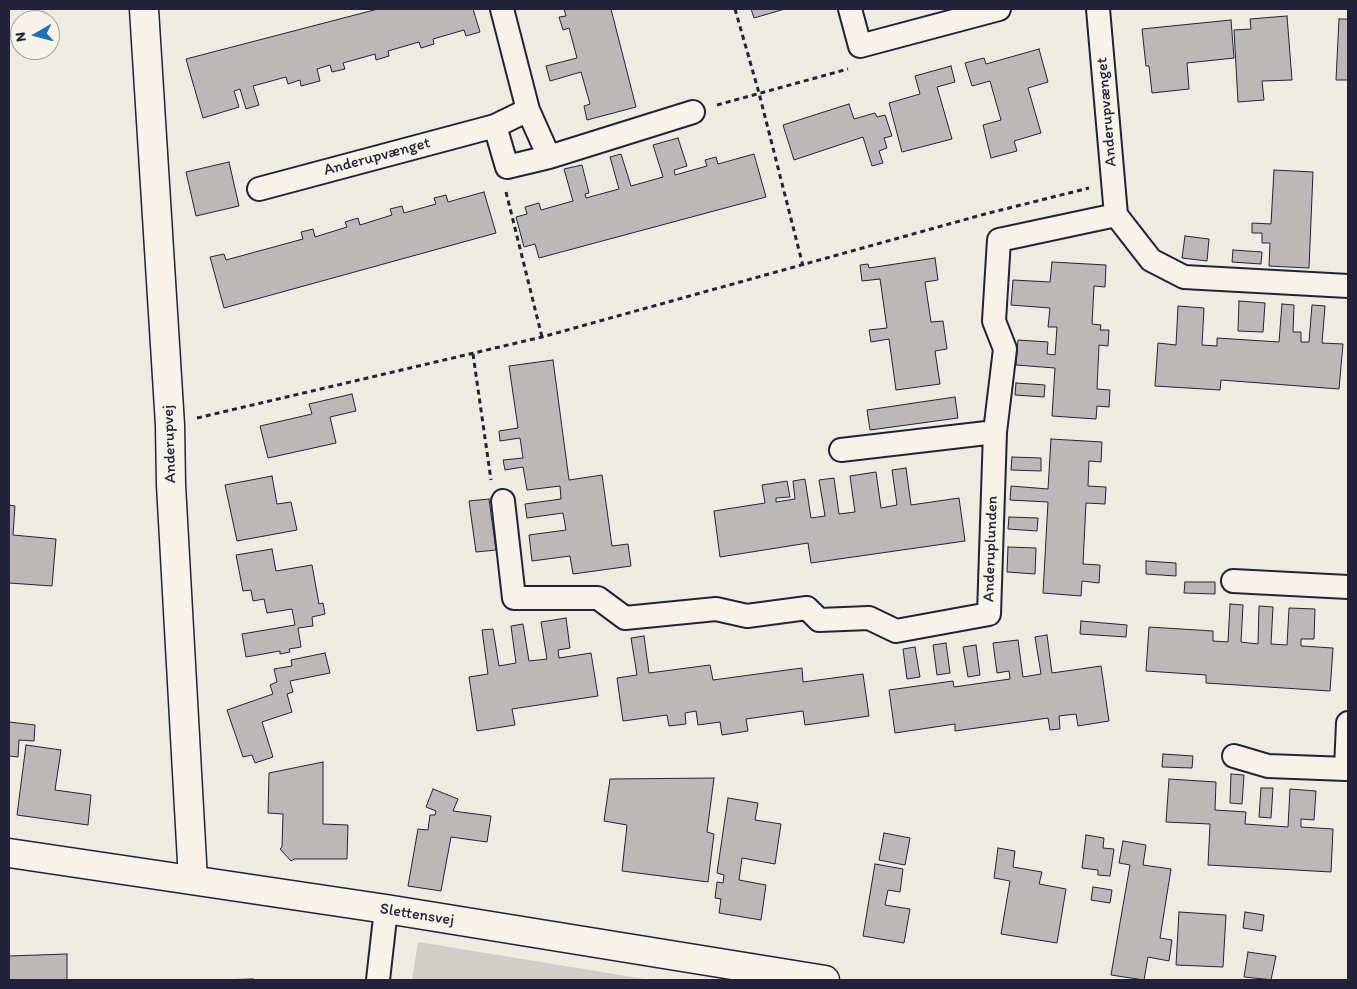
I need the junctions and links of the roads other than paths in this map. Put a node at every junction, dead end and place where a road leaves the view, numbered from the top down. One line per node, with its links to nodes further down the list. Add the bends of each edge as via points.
1 (144, 9): 23 (street, Anderupvej, via 170,425)
2 (502, 9): 7 (street)
3 (850, 9): 6 (street, via 860,46)
4 (999, 9): 6 (street)
5 (1098, 9): 12 (street, Anderupvænget)
6 (954, 14)
7 (528, 110): 9 (street, Anderupvænget); 10 (street)
8 (693, 112): 10 (street)
9 (495, 126): 10 (street, via 507,167); 11 (street, Anderupvænget)
10 (549, 157)
11 (259, 189)
12 (1116, 216): 13 (street, via 1151,260 1184,277); 14 (street, Anderuplunden, via 999,240 994,321 1005,349)
13 (1348, 286)
14 (995, 432): 15 (street); 16 (street, Anderuplunden, via 989,614 896,631 869,618 819,620 807,608 747,616 716,610 625,618 598,598 514,598)
15 (841, 450)
16 (503, 501)
17 (1233, 581): 18 (street)
18 (1348, 587)
19 (1348, 723): 21 (street)
20 (1234, 756): 21 (street, via 1268,766)
21 (1347, 771)
22 (9, 853): 23 (street, Slettensvej)
23 (193, 880): 24 (street, Slettensvej)
24 (386, 909): 25 (street); 26 (street, Slettensvej)
25 (378, 980)
26 (826, 980)

